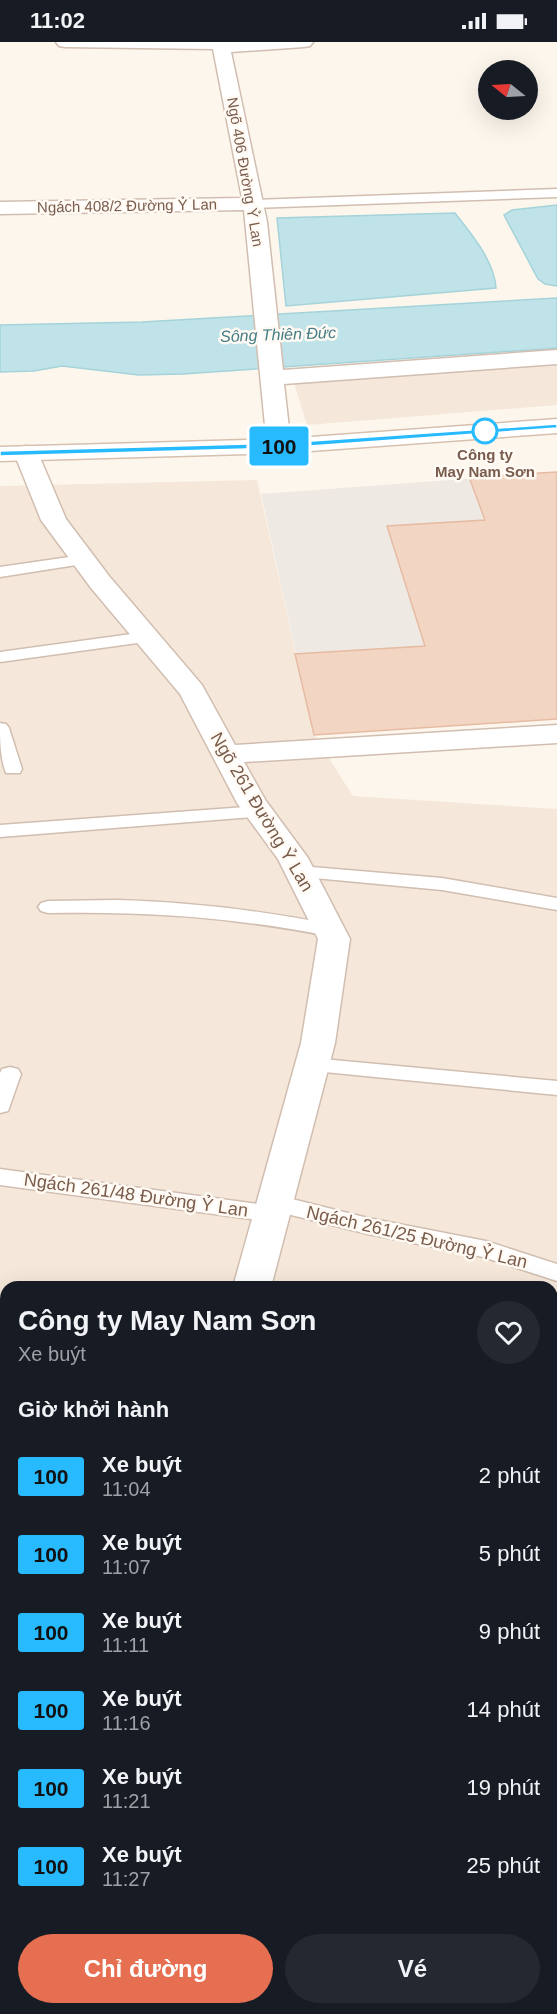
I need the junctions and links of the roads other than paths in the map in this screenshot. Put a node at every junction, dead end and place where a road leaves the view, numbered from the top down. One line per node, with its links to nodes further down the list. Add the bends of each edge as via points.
1 (65, 42): 3 (street)
2 (304, 42): 3 (street)
3 (221, 45): 5 (street, Ngõ 406 Đường Ỷ Lan)
4 (557, 193): 5 (lane)
5 (254, 204): 6 (street, Ngách 408/2 Đường Ỷ Lan); 8 (street, Ngõ 406 Đường Ỷ Lan)
6 (0, 208)
7 (557, 357): 8 (street)
8 (272, 378): 10 (street, Ngõ 406 Đường Ỷ Lan)
9 (557, 426): 10 (street)
10 (279, 446): 11 (street)
11 (13, 453): 12 (street, Ngõ 261 Đường Ỷ Lan)
12 (83, 560): 13 (lane); 14 (street, Ngõ 261 Đường Ỷ Lan)
13 (0, 572)
14 (146, 637): 15 (lane); 18 (street, Ngõ 261 Đường Ỷ Lan, via 192,691)
15 (0, 657)
16 (0, 728): 19 (lane)
17 (557, 734): 18 (street)
18 (226, 754): 20 (street, Ngõ 261 Đường Ỷ Lan)
19 (13, 770)
20 (259, 812): 21 (lane); 22 (street, Ngõ 261 Đường Ỷ Lan)
21 (0, 831)
22 (300, 872): 23 (lane, via 442,884); 25 (street, Ngõ 261 Đường Ỷ Lan)
23 (557, 904)
24 (48, 908): 25 (lane, via 188,909)
25 (329, 930): 26 (street, Ngõ 261 Đường Ỷ Lan, via 334,939)
26 (312, 1065): 28 (lane); 31 (street, Ngõ 261 Đường Ỷ Lan)
27 (10, 1074): 29 (lane)
28 (557, 1088)
29 (0, 1106)
30 (0, 1177): 31 (lane, Ngách 261/48 Đường Ỷ Lan)
31 (274, 1209): 32 (lane, Ngách 261/25 Đường Ỷ Lan, via 486,1249); 33 (street, Ngõ 261 Đường Ỷ Lan)
32 (557, 1273)
33 (254, 1281)

